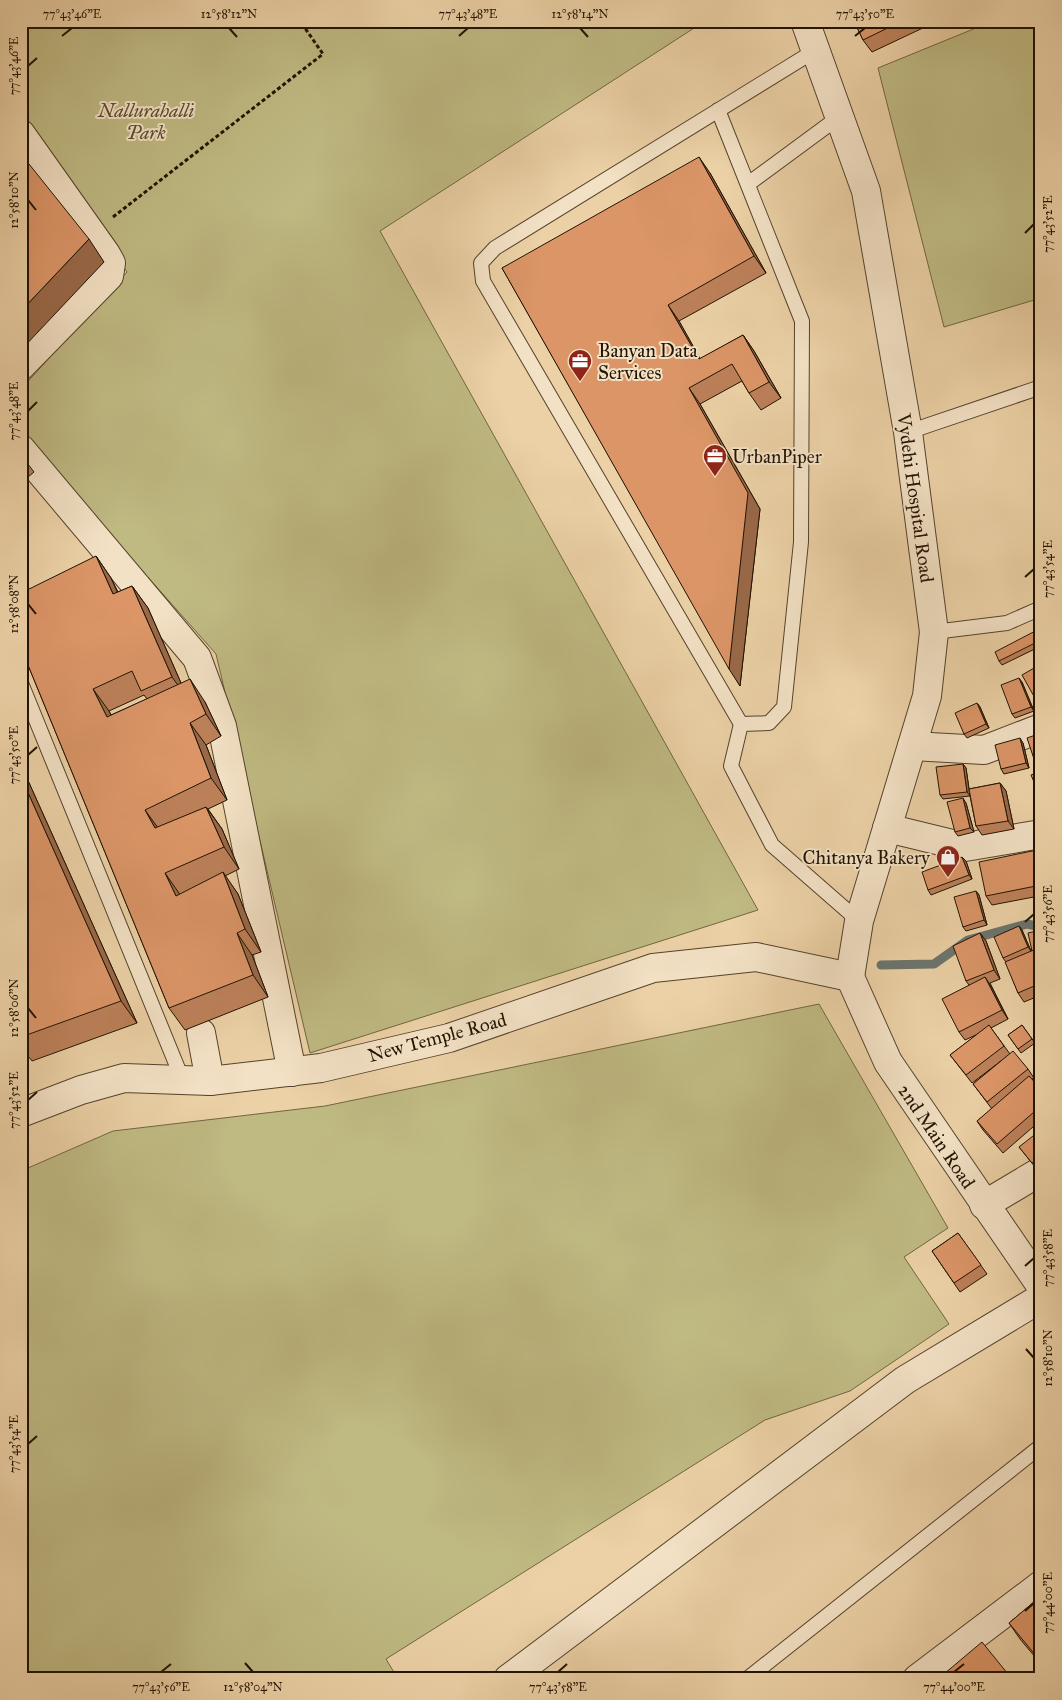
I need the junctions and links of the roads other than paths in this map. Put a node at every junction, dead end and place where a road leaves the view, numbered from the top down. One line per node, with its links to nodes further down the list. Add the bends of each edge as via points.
1 (805, 21): 2 (street, Vydehi Hospital Road)
2 (816, 50): 3 (lane); 4 (street, Vydehi Hospital Road)
3 (718, 110): 6 (lane); 14 (lane, via 495,248 482,263 483,281)
4 (840, 117): 6 (lane); 9 (street, Vydehi Hospital Road, via 866,191)
5 (27, 123): 7 (street, via 111,263 109,276)
6 (748, 184): 14 (lane, via 802,321 801,542 784,707 769,723)
7 (21, 366)
8 (1041, 387): 9 (lane)
9 (908, 432): 12 (street, Vydehi Hospital Road)
10 (21, 449): 22 (street, via 196,658 222,726)
11 (1041, 608): 12 (lane, via 1007,623)
12 (934, 632): 16 (street, Vydehi Hospital Road, via 927,696)
13 (21, 683): 23 (lane)
14 (741, 724): 19 (lane, via 731,766 772,845)
15 (1041, 728): 16 (street, via 984,750)
16 (912, 746): 17 (street, Vydehi Hospital Road)
17 (887, 828): 18 (street, via 965,847); 19 (street, Vydehi Hospital Road)
18 (1041, 834)
19 (860, 921): 20 (street, Vydehi Hospital Road)
20 (850, 977): 22 (street, New Temple Road, via 756,957 653,968 449,1038); 27 (street, 2nd Main Road, via 888,1062)
21 (201, 1033): 24 (street)
22 (292, 1072): 24 (street, New Temple Road)
23 (183, 1081): 24 (street, New Temple Road); 25 (street, New Temple Road, via 124,1078)
24 (210, 1081)
25 (21, 1113)
26 (1041, 1171): 27 (street)
27 (984, 1205): 28 (street, 2nd Main Road)
28 (1041, 1286)
29 (1041, 1298): 32 (street, via 905,1380)
30 (1041, 1446): 33 (lane)
31 (1041, 1585): 34 (street)
32 (508, 1679)
33 (746, 1679)
34 (916, 1679)

